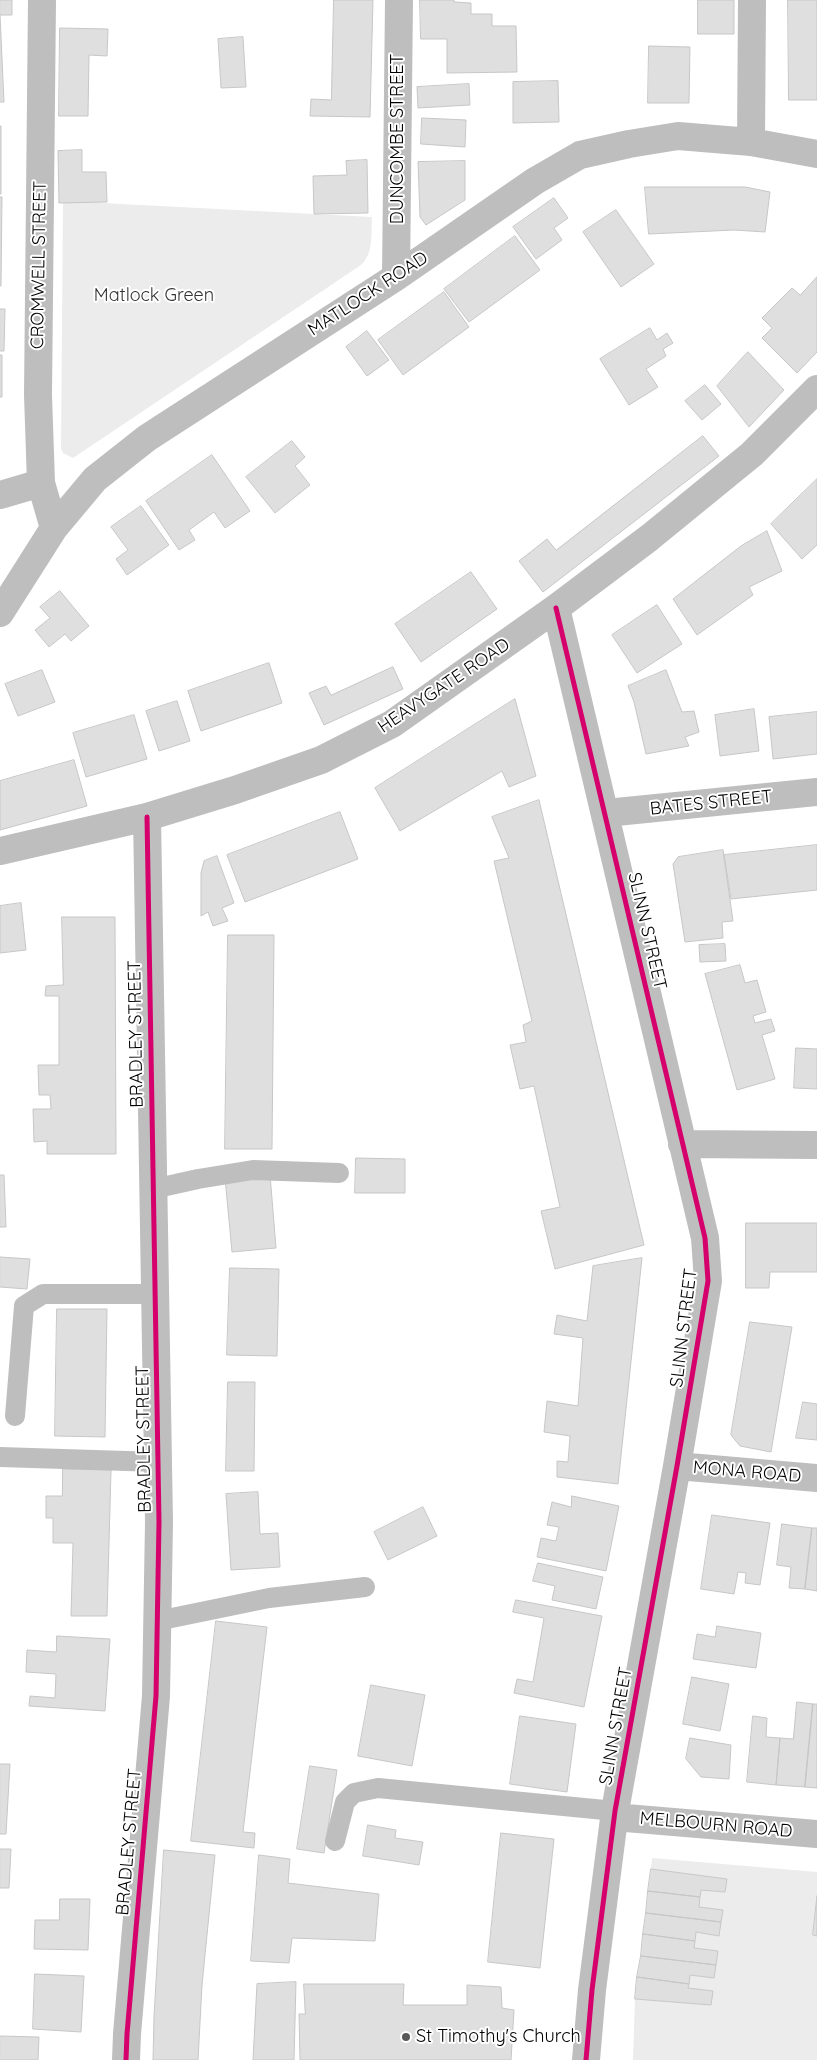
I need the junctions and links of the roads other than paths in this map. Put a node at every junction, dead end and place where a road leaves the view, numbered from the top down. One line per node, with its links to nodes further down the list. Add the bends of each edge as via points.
1 (42, 0): 8 (street, CROMWELL STREET, via 38,395)
2 (399, 0): 6 (street, DUNCOMBE STREET)
3 (752, 0): 4 (street)
4 (751, 142): 5 (street, MATLOCK ROAD); 6 (street, MATLOCK ROAD, via 678,136 580,154 535,181)
5 (817, 154)
6 (396, 277): 10 (street, MATLOCK ROAD, via 147,438 95,479)
7 (817, 389): 11 (street, HEAVYGATE ROAD, via 752,454)
8 (41, 483): 9 (street); 10 (street, CROMWELL STREET)
9 (0, 495)
10 (54, 528): 12 (street, MATLOCK ROAD)
11 (556, 608): 14 (street, SLINN STREET); 15 (street, HEAVYGATE ROAD, via 392,724 321,760)
12 (0, 613)
13 (817, 792): 14 (street, BATES STREET)
14 (606, 813): 17 (street, SLINN STREET)
15 (147, 817): 16 (street, HEAVYGATE ROAD); 20 (street, BRADLEY STREET)
16 (0, 851)
17 (682, 1144): 18 (street); 25 (street, SLINN STREET, via 705,1238 708,1281)
18 (817, 1145)
19 (339, 1173): 20 (lane, via 253,1170)
20 (153, 1189): 21 (street, BRADLEY STREET)
21 (155, 1294): 22 (lane, via 43,1294 24,1306); 24 (street, BRADLEY STREET)
22 (15, 1416)
23 (0, 1457): 24 (lane)
24 (158, 1462): 28 (street, BRADLEY STREET)
25 (677, 1466): 26 (street, MONA ROAD); 29 (street, SLINN STREET)
26 (817, 1478)
27 (365, 1587): 28 (lane, via 269,1598)
28 (157, 1621): 32 (street, BRADLEY STREET, via 156,1696)
29 (615, 1814): 30 (street, MELBOURN ROAD); 31 (lane, via 378,1788 354,1793 345,1802); 33 (street, SLINN STREET)
30 (817, 1834)
31 (336, 1841)
32 (126, 2060)
33 (586, 2060)

